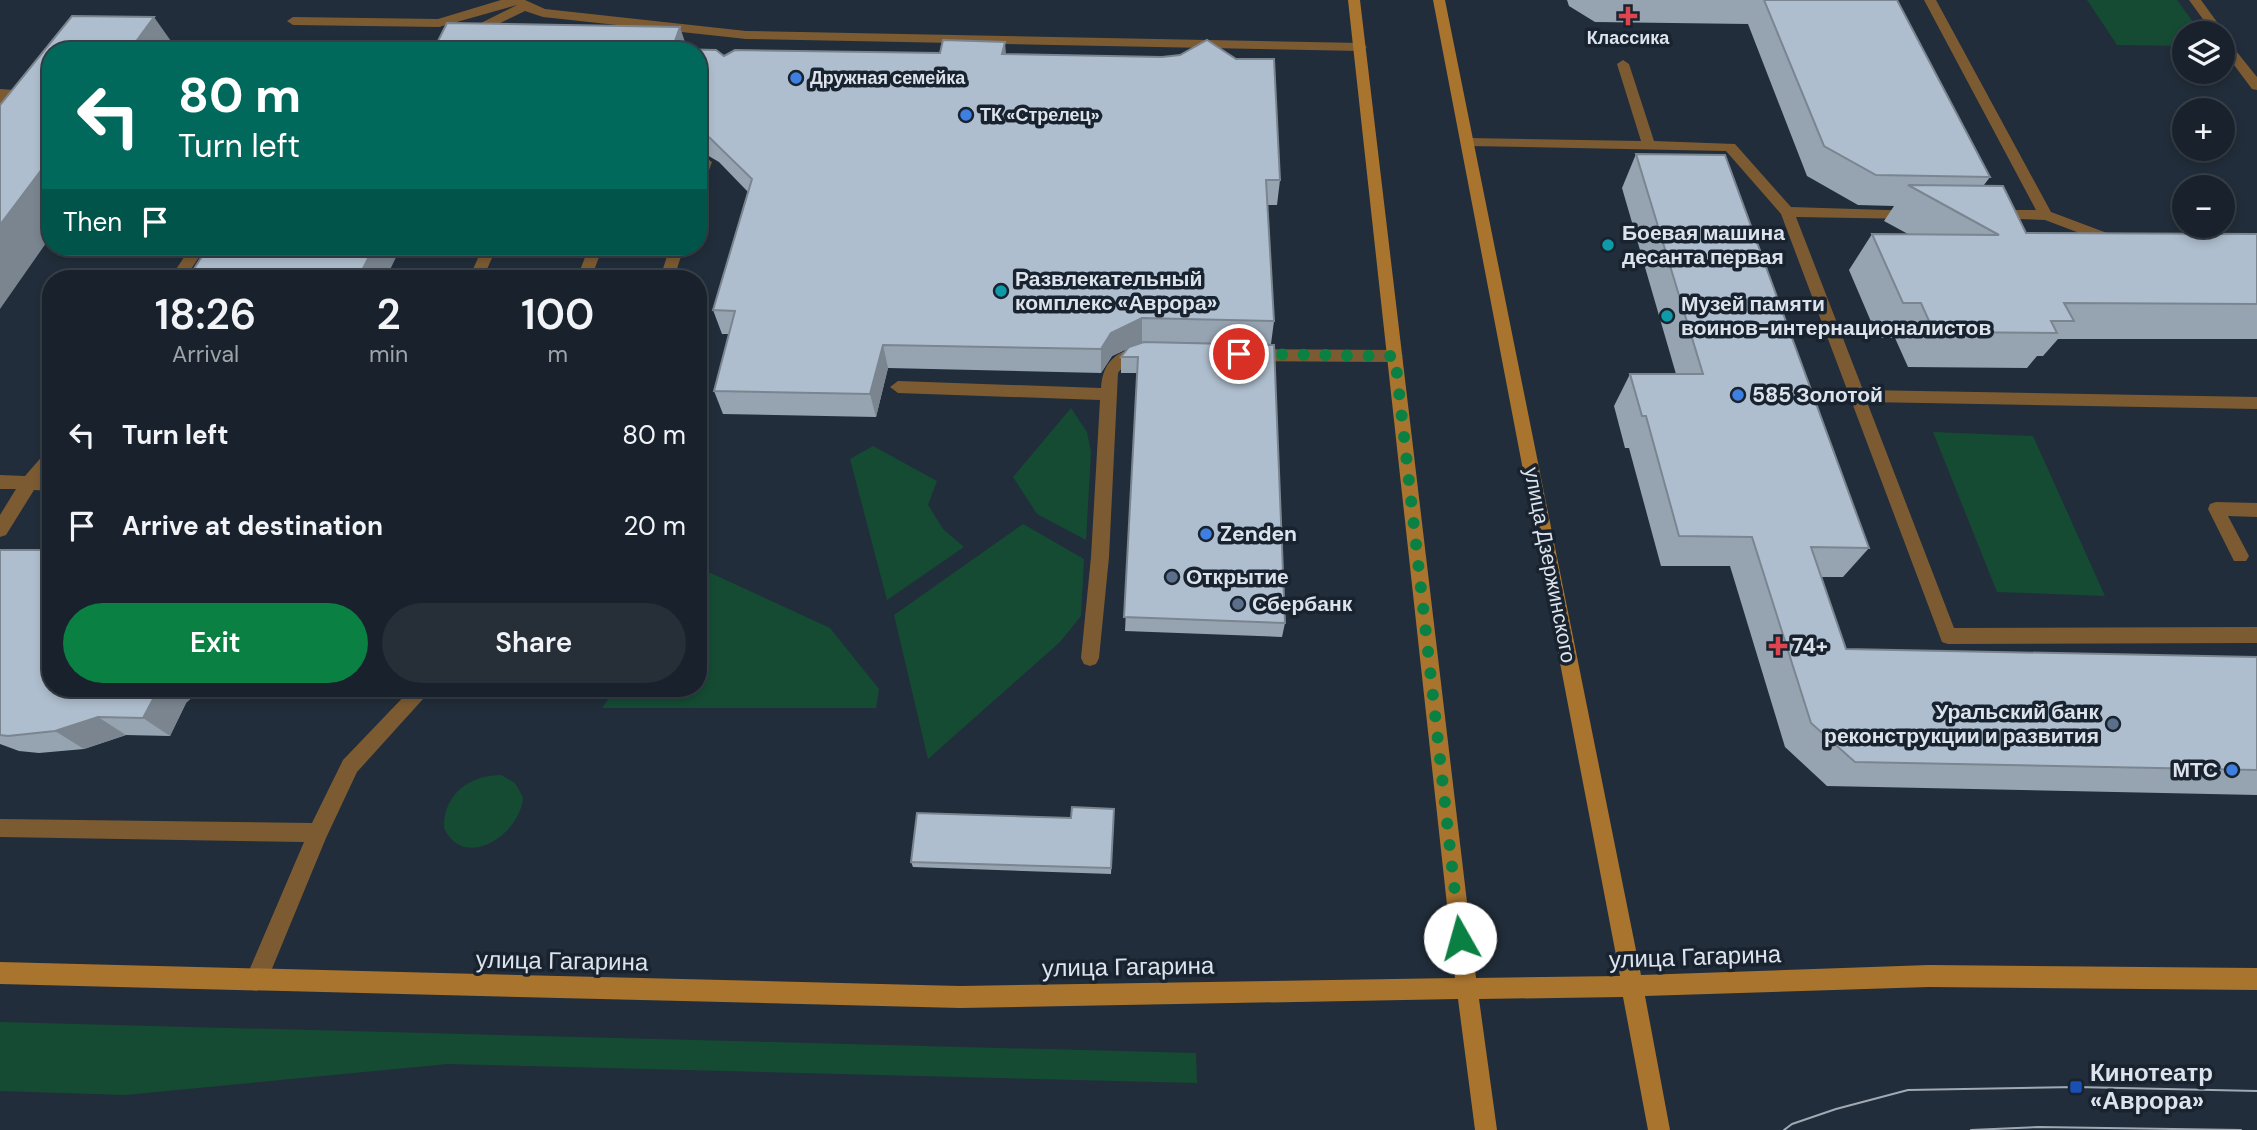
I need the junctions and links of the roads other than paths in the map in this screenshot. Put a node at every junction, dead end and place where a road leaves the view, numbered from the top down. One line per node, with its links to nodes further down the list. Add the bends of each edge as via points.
1 (1354, 0): 9 (main road)
2 (1439, 0): 16 (main road, улица Дзержинского)
3 (1930, 0): 21 (lane)
4 (2195, 0): 7 (lane)
5 (519, 2): 6 (lane, via 439,23); 8 (lane); 9 (lane, via 544,13 744,40)
6 (293, 21)
7 (2210, 21)
8 (447, 42)
9 (1361, 47): 25 (main road)
10 (2235, 53): 12 (lane)
11 (1623, 64): 17 (lane)
12 (2252, 73): 13 (lane)
13 (2257, 86)
14 (0, 93): 15 (lane, via 9,93)
15 (0, 104)
16 (1468, 142): 17 (lane); 45 (main road, улица Дзержинского)
17 (1649, 146): 18 (lane, via 1730,147)
18 (1787, 212): 19 (lane); 28 (lane)
19 (1923, 214)
20 (1978, 215): 21 (lane)
21 (2046, 215): 22 (lane, via 2106,238)
22 (2134, 239)
23 (1156, 351): 27 (lane, via 1121,357 1110,372)
24 (1235, 354): 25 (lane)
25 (1395, 356): 46 (main road)
26 (898, 387): 27 (lane)
27 (1108, 394): 38 (lane)
28 (1858, 396): 29 (lane); 37 (lane, via 1948,636)
29 (2257, 403)
30 (42, 468): 32 (lane)
31 (0, 482): 32 (lane)
32 (29, 483): 33 (lane); 35 (lane)
33 (42, 484)
34 (2257, 510): 36 (lane, via 2216,509)
35 (0, 530)
36 (2240, 556)
37 (2257, 635)
38 (1090, 658)
39 (415, 697): 41 (lane, via 350,766)
40 (0, 828): 41 (lane)
41 (318, 833): 44 (lane)
42 (0, 972): 44 (main road, улица Гагарина)
43 (2257, 979): 45 (main road, улица Гагарина, via 1928,976)
44 (256, 980): 46 (main road, улица Гагарина, via 960,997)
45 (1631, 986): 46 (main road, улица Гагарина); 48 (main road, улица Дзержинского)
46 (1466, 989): 47 (main road)
47 (1486, 1130)
48 (1659, 1130)

